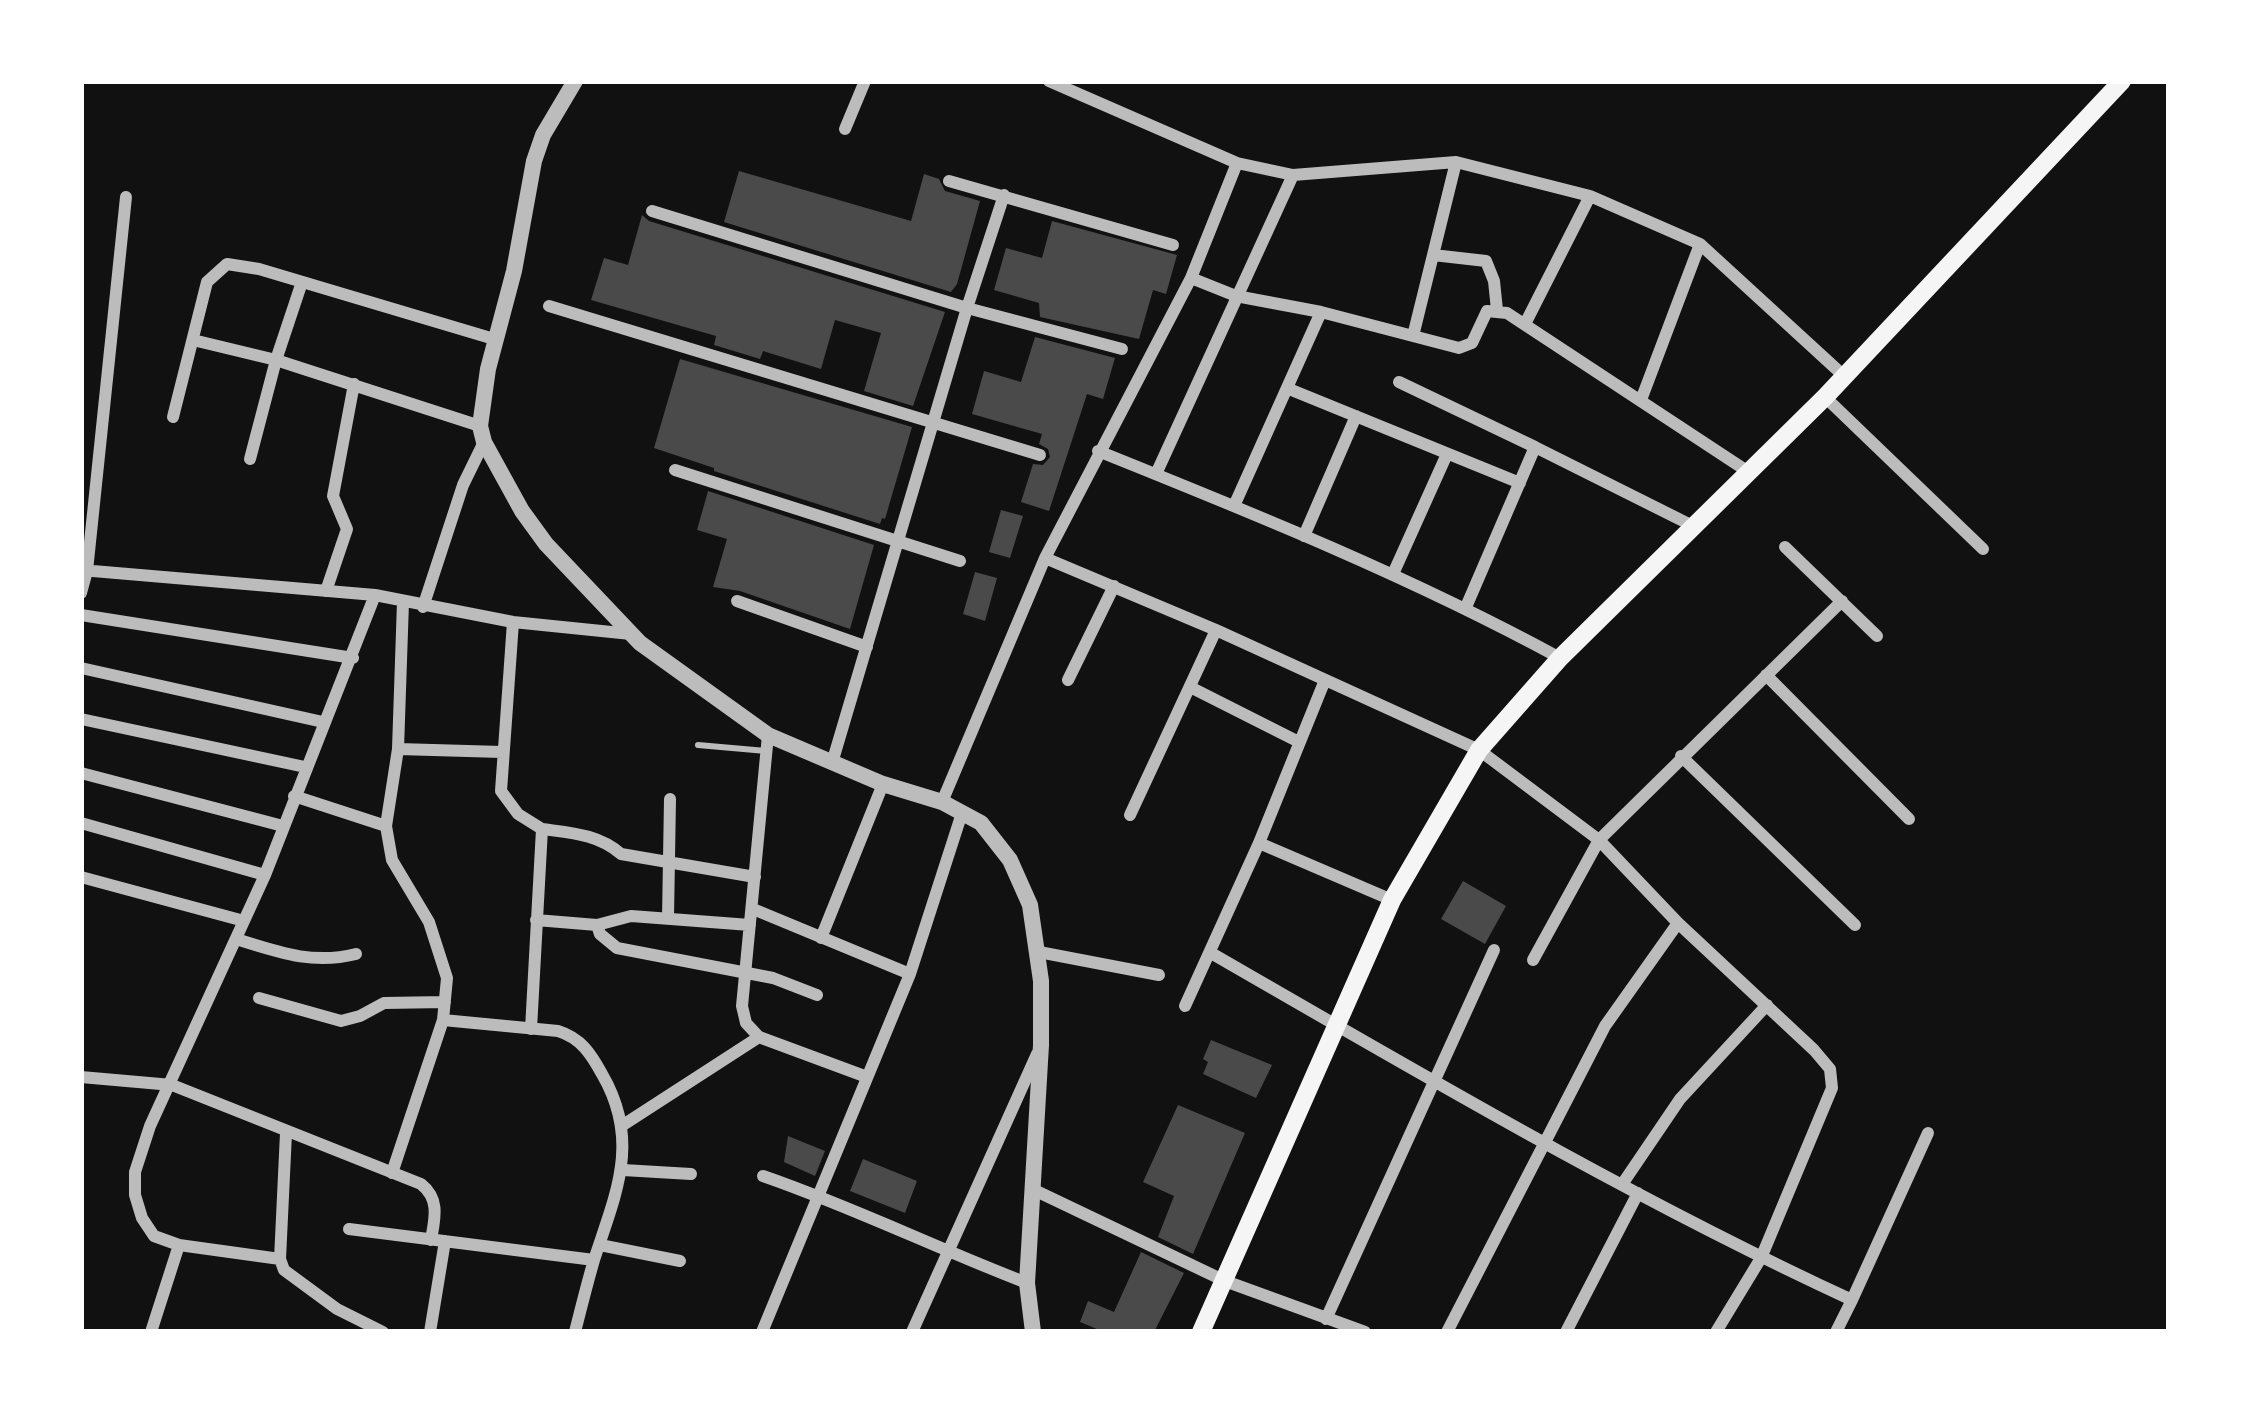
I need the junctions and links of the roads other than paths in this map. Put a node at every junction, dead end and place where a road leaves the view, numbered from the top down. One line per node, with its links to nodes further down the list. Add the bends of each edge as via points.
1 (575, 81): 26 (street, via 534,160)
2 (865, 81): 5 (street)
3 (1049, 81): 7 (street)
4 (2122, 81): 30 (main road)
5 (845, 129)
6 (1456, 162): 8 (street); 11 (street); 16 (street)
7 (1237, 163): 8 (street); 17 (street)
8 (1294, 175): 19 (street)
9 (949, 182): 10 (street)
10 (1004, 195): 15 (street); 21 (street)
11 (1590, 196): 14 (street); 24 (street)
12 (126, 197): 57 (street)
13 (652, 211): 21 (street)
14 (1700, 244): 30 (street); 35 (street)
15 (1173, 245)
16 (1433, 255): 22 (street, via 1486,261); 25 (street)
17 (1191, 278): 19 (street); 41 (street)
18 (302, 283): 26 (street); 27 (street, via 259,269 219,268 206,282); 29 (street)
19 (1236, 296): 23 (street); 47 (street)
20 (549, 306): 38 (street)
21 (967, 308): 28 (street); 38 (street)
22 (1497, 310): 24 (street); 25 (street, via 1487,311 1465,347)
23 (1321, 312): 25 (street); 33 (street)
24 (1526, 322): 35 (street)
25 (1413, 335)
26 (494, 339): 39 (street)
27 (193, 340): 29 (street); 37 (street)
28 (1122, 349)
29 (276, 360): 32 (street); 44 (street)
30 (1844, 376): 34 (main road)
31 (1399, 382): 40 (street)
32 (354, 384): 39 (street); 60 (street, via 332,496 347,529)
33 (1289, 389): 36 (street); 49 (street)
34 (1825, 398): 46 (main road); 54 (street)
35 (1641, 400): 46 (street)
36 (1356, 416): 42 (street); 51 (street)
37 (173, 417)
38 (933, 422): 43 (street); 52 (street)
39 (482, 434): 66 (street); 71 (street, via 546,544)
40 (1535, 447): 48 (street); 50 (street)
41 (1098, 451): 47 (street); 55 (street)
42 (1447, 454): 48 (street); 58 (street)
43 (1040, 455)
44 (250, 459)
45 (675, 470): 52 (street)
46 (1747, 470): 50 (main road)
47 (1156, 474): 49 (street)
48 (1520, 483): 67 (street)
49 (1234, 506): 51 (street)
50 (1693, 526): 75 (main road)
51 (1304, 536): 58 (street)
52 (900, 542): 56 (street); 73 (street)
53 (1785, 547): 64 (street)
54 (1983, 549)
55 (1045, 558): 59 (street); 96 (street)
56 (960, 561)
57 (84, 570): 60 (street); 61 (street)
58 (1393, 574): 67 (street)
59 (1114, 586): 70 (street); 78 (street)
60 (326, 591): 62 (street)
61 (81, 593)
62 (375, 596): 65 (street); 74 (street)
63 (737, 601): 73 (street)
64 (1842, 601): 72 (street); 77 (street)
65 (403, 602): 66 (street); 86 (street)
66 (423, 607): 69 (street)
67 (1466, 607): 75 (street)
68 (81, 615): 74 (street)
69 (513, 622): 71 (street); 88 (street)
70 (1216, 630): 79 (street); 80 (street)
71 (632, 634): 84 (street)
72 (1877, 636)
73 (867, 647): 90 (street)
74 (353, 658): 82 (street)
75 (1560, 658): 87 (main road)
76 (81, 668): 82 (street)
77 (1766, 675): 89 (street); 99 (street)
78 (1068, 680)
79 (1325, 680): 83 (street); 87 (street)
80 (1190, 686): 83 (street); 98 (street)
81 (81, 718): 91 (street)
82 (322, 722): 91 (street)
83 (1298, 741): 105 (street)
84 (767, 743): 85 (lane); 90 (street); 109 (street)
85 (698, 745)
86 (398, 749): 88 (street); 102 (street)
87 (1479, 750): 104 (street); 110 (main road)
88 (502, 752): 103 (street, via 507,803)
89 (1682, 756): 104 (street); 118 (street)
90 (832, 763): 93 (street)
91 (305, 767): 94 (street)
92 (81, 773): 101 (street)
93 (884, 784): 96 (street); 119 (street)
94 (294, 796): 101 (street); 102 (street)
95 (670, 799): 106 (street)
96 (942, 802): 97 (street)
97 (962, 813): 122 (street, via 981,823 1022,880); 127 (street)
98 (1130, 815)
99 (1910, 819)
100 (81, 823): 107 (street)
101 (283, 826): 107 (street)
102 (386, 826): 131 (street, via 392,860 440,947)
103 (542, 829): 106 (street); 113 (street)
104 (1599, 840): 115 (street); 125 (street)
105 (1258, 843): 110 (street); 123 (street)
106 (669, 864): 109 (street); 112 (street)
107 (265, 875): 114 (street)
108 (81, 877): 114 (street)
109 (755, 877): 111 (street)
110 (1392, 900): 135 (main road)
111 (753, 909): 117 (street); 119 (street)
112 (668, 918): 116 (street); 117 (street)
113 (536, 920): 116 (street); 136 (street)
114 (244, 921): 120 (street)
115 (1678, 923): 132 (street); 146 (street, via 1605,1026)
116 (597, 925): 126 (street, via 617,948)
117 (750, 925): 126 (street)
118 (1855, 925)
119 (821, 938): 127 (street)
120 (236, 939): 124 (street, via 300,958); 142 (street)
121 (1494, 950): 141 (street)
122 (1039, 952): 128 (street); 138 (street)
123 (1211, 953): 133 (street); 135 (street)
124 (356, 954)
125 (1533, 960)
126 (743, 972): 129 (street); 137 (street, via 746,1023)
127 (910, 974): 139 (street)
128 (1159, 975)
129 (817, 995)
130 (259, 998): 131 (street, via 341,1021 384,1003)
131 (445, 1002): 134 (street)
132 (1767, 1005): 151 (street, via 1680,1099); 160 (street, via 1830,1069 1832,1088)
133 (1185, 1006)
134 (443, 1020): 136 (street); 148 (street)
135 (1336, 1025): 141 (street); 164 (main road)
136 (531, 1029): 143 (street, via 574,1036 617,1099)
137 (759, 1037): 139 (street); 143 (street)
138 (1041, 1045): 152 (street); 159 (street)
139 (867, 1077): 154 (street)
140 (81, 1078): 142 (street)
141 (1432, 1079): 146 (street); 168 (street)
142 (172, 1085): 145 (street); 157 (street, via 143,1143 134,1195 154,1236)
143 (623, 1125): 147 (street)
144 (1928, 1132): 166 (street)
145 (286, 1133): 148 (street); 161 (street)
146 (1543, 1142): 151 (street); 179 (street)
147 (623, 1170): 149 (street); 158 (street)
148 (392, 1172): 156 (street, via 431,1192)
149 (691, 1174)
150 (763, 1176): 154 (street)
151 (1623, 1183): 153 (street)
152 (1032, 1189): 164 (street); 165 (street)
153 (1638, 1193): 160 (street); 180 (street)
154 (819, 1195): 159 (street); 173 (street)
155 (349, 1229): 156 (street)
156 (438, 1240): 162 (street); 171 (street)
157 (179, 1245): 161 (street); 169 (street)
158 (600, 1245): 162 (street); 163 (street)
159 (945, 1252): 165 (street); 174 (street)
160 (1761, 1258): 166 (street); 181 (street)
161 (280, 1259): 170 (street, via 305,1289)
162 (595, 1260): 172 (street)
163 (680, 1262)
164 (1225, 1281): 168 (street); 177 (main road)
165 (1027, 1283): 167 (street)
166 (1852, 1300): 182 (street)
167 (1029, 1308): 175 (street); 176 (street)
168 (1326, 1319): 178 (street)
169 (151, 1332)
170 (382, 1332)
171 (430, 1332)
172 (575, 1332)
173 (762, 1332)
174 (912, 1332)
175 (1018, 1332)
176 (1033, 1332)
177 (1202, 1332)
178 (1364, 1332)
179 (1447, 1332)
180 (1566, 1332)
181 (1716, 1332)
182 (1836, 1332)

